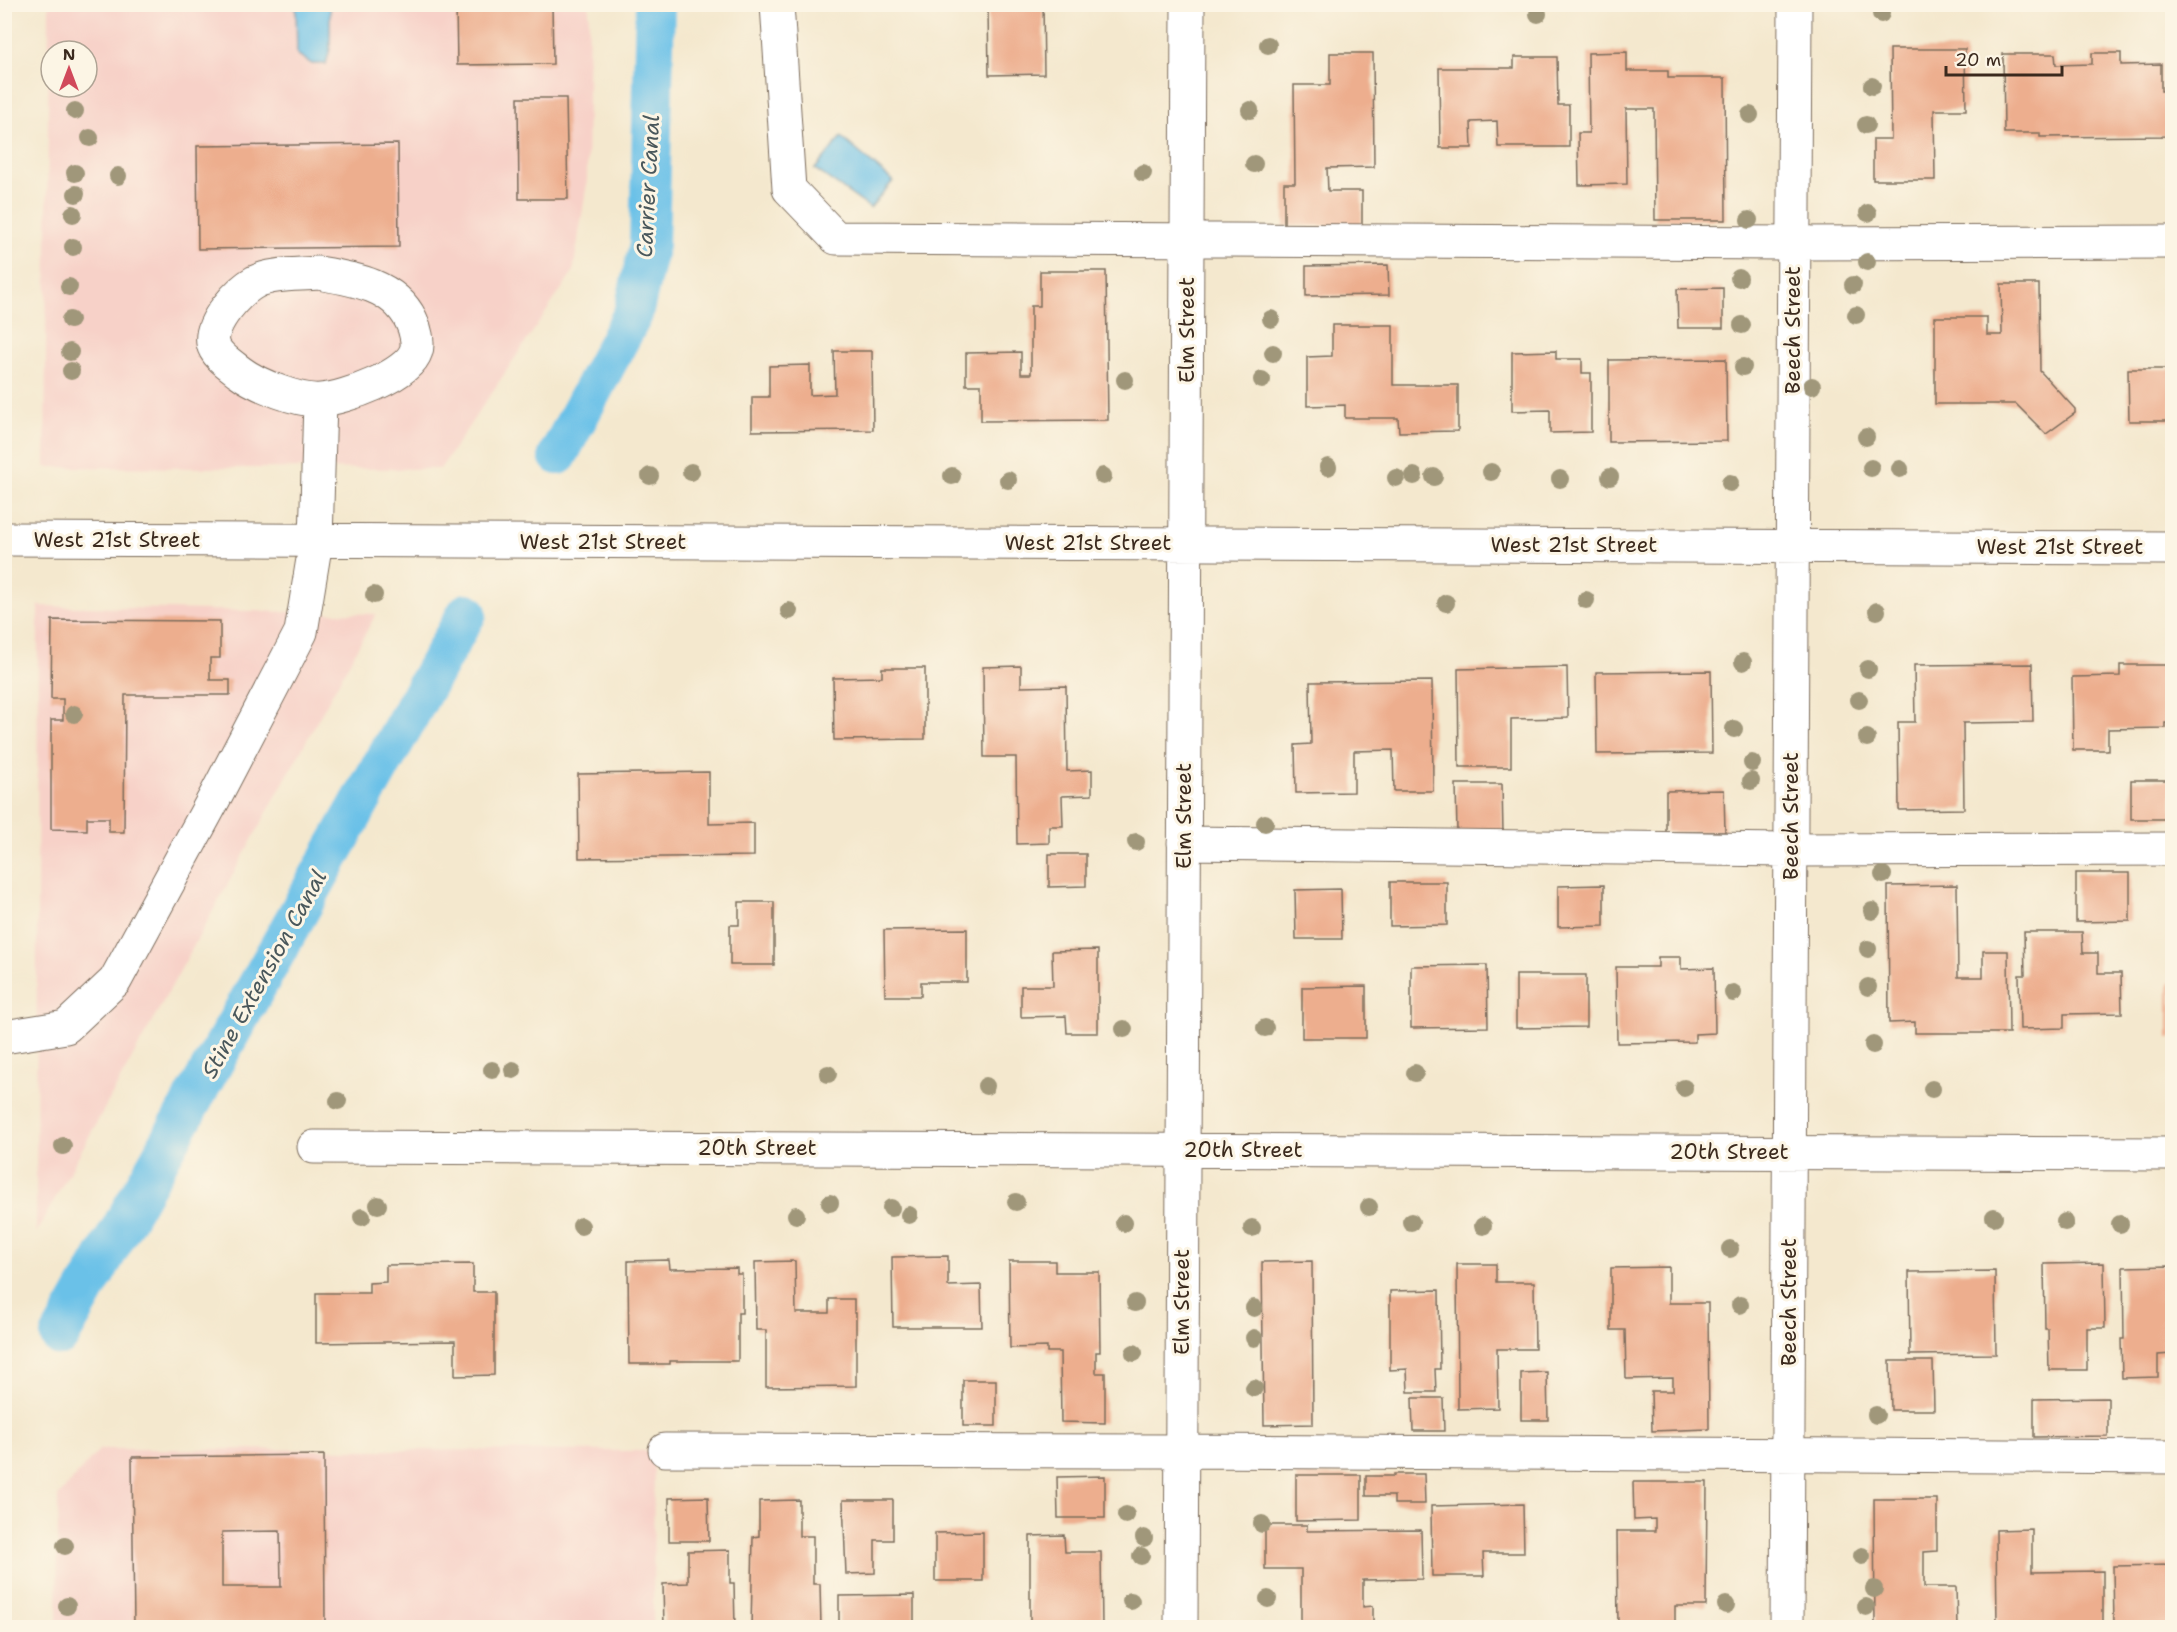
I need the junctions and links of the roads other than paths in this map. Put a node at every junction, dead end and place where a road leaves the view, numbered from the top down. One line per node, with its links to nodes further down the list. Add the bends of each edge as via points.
1 (777, 4): 4 (street, via 789,189 836,238)
2 (1188, 4): 4 (street, Elm Street)
3 (1795, 4): 6 (street, Beech Street)
4 (1187, 240): 6 (street); 10 (street, Elm Street)
5 (2172, 242): 6 (street)
6 (1794, 243): 11 (street, Beech Street)
7 (320, 400): 7 (street, via 372,387 402,369 416,352 415,329 406,310 388,293 357,279 318,273 255,282 217,319 213,343 218,354 242,374 276,390); 9 (street)
8 (4, 539): 9 (street, West 21st Street)
9 (316, 541): 10 (street, West 21st Street); 16 (street, via 301,632 115,981 66,1027)
10 (1185, 544): 11 (street, West 21st Street); 13 (street, Elm Street)
11 (1792, 546): 12 (street, West 21st Street); 15 (street, Beech Street)
12 (2172, 548)
13 (1184, 843): 15 (street); 18 (street, Elm Street)
14 (2172, 849): 15 (street)
15 (1791, 850): 19 (street, Beech Street)
16 (4, 1037)
17 (314, 1147): 18 (street, 20th Street)
18 (1183, 1150): 19 (street, 20th Street); 22 (street, Elm Street)
19 (1790, 1152): 20 (street, 20th Street); 23 (street, Beech Street)
20 (2172, 1154)
21 (664, 1450): 22 (street)
22 (1182, 1451): 23 (street); 25 (street, Elm Street)
23 (1788, 1455): 24 (street); 26 (street, Beech Street)
24 (2172, 1457)
25 (1181, 1628)
26 (1787, 1628)

